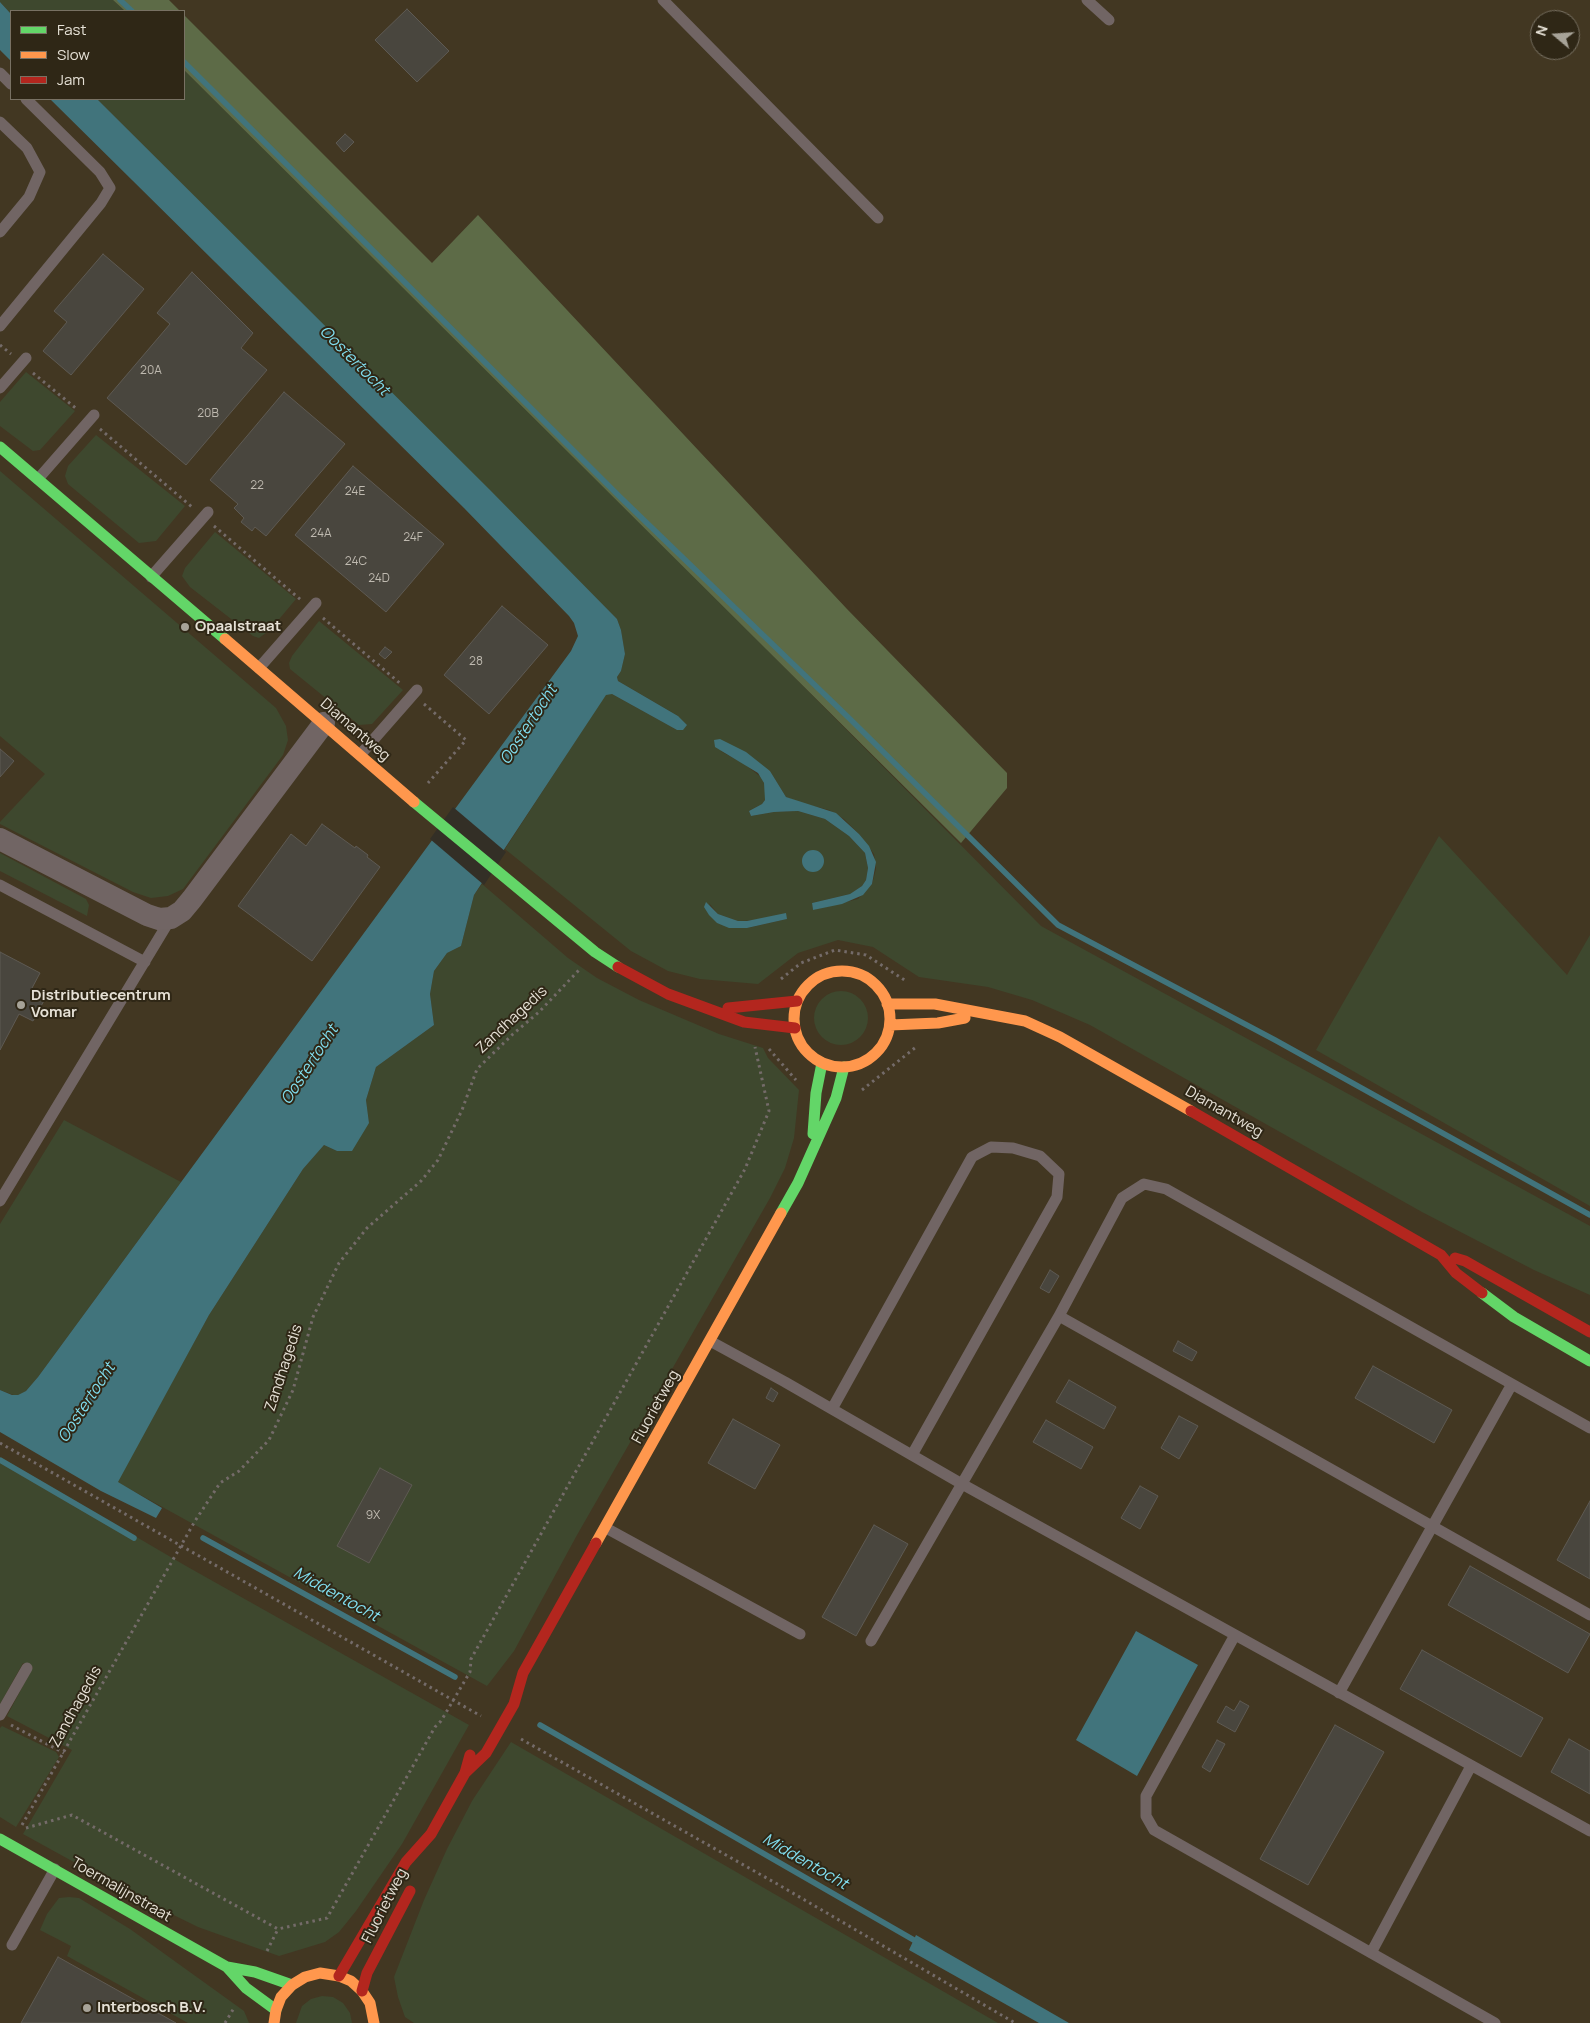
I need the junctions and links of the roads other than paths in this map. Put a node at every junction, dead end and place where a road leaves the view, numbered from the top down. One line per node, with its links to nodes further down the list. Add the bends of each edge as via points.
1 (663, 0): 8 (lane)
2 (1087, 0): 3 (lane)
3 (1109, 20)
4 (0, 73): 5 (lane)
5 (10, 83)
6 (27, 100): 10 (lane, via 100,172 110,188 102,203)
7 (0, 122): 9 (lane, via 27,148 40,172 30,197)
8 (878, 218)
9 (0, 232)
10 (0, 326)
11 (24, 360): 12 (lane)
12 (0, 388)
13 (92, 418): 15 (lane)
14 (0, 447): 15 (street, Diamantweg)
15 (38, 479): 17 (street, Diamantweg)
16 (206, 515): 17 (lane)
17 (151, 577): 19 (street, Diamantweg)
18 (313, 606): 19 (lane)
19 (259, 668): 21 (street, Diamantweg)
20 (415, 692): 22 (lane)
21 (324, 722): 22 (street, Diamantweg); 25 (street, via 192,899)
22 (360, 755): 29 (street, Diamantweg, via 595,952 668,994)
23 (0, 839): 25 (street, via 147,915 159,919)
24 (0, 885): 26 (lane)
25 (172, 918): 26 (lane)
26 (145, 962): 36 (lane)
27 (797, 1001): 28 (street, via 816,979 844,971 871,980); 29 (street, Diamantweg, via 745,1008); 32 (street)
28 (887, 1004): 30 (street, Diamantweg, via 936,1004); 31 (street)
29 (709, 1008): 32 (street, Diamantweg, via 744,1022)
30 (984, 1014): 31 (street, Diamantweg, via 938,1023); 37 (street, Diamantweg, via 1026,1021 1060,1037)
31 (890, 1025): 34 (street, via 882,1046 875,1054)
32 (795, 1028): 33 (street, via 807,1052)
33 (822, 1062): 34 (street); 35 (street, Fluorietweg)
34 (844, 1067): 35 (street, Fluorietweg, via 836,1098)
35 (811, 1153): 40 (street, Fluorietweg, via 798,1183)
36 (0, 1201)
37 (1441, 1255): 39 (street, Diamantweg, via 1465,1261); 41 (street, Diamantweg, via 1456,1273 1514,1317)
38 (1059, 1316): 42 (lane, via 1122,1198 1144,1184 1166,1189); 46 (lane); 47 (lane)
39 (1590, 1332)
40 (710, 1341): 43 (lane); 48 (street, Fluorietweg)
41 (1590, 1361)
42 (1512, 1384): 44 (lane); 47 (lane)
43 (832, 1409): 45 (lane); 45 (lane, via 972,1157 991,1147 1013,1148 1040,1156 1059,1174 1057,1197)
44 (1590, 1428)
45 (912, 1455): 46 (lane)
46 (962, 1484): 51 (lane); 52 (lane)
47 (1433, 1526): 49 (lane); 56 (lane)
48 (606, 1528): 50 (lane); 54 (street, Fluorietweg)
49 (1590, 1615)
50 (800, 1634)
51 (1235, 1635): 56 (lane); 68 (lane, via 1146,1796 1146,1816 1154,1830)
52 (871, 1641)
53 (27, 1668): 57 (lane)
54 (522, 1673): 55 (street, Fluorietweg); 60 (street, Fluorietweg, via 510,1712 486,1753)
55 (505, 1689)
56 (1339, 1693): 59 (lane)
57 (4, 1719)
58 (473, 1744): 60 (street, Fluorietweg)
59 (1471, 1766): 61 (lane); 68 (lane)
60 (465, 1773): 62 (street, Fluorietweg)
61 (1590, 1831)
62 (431, 1834): 64 (street, Fluorietweg); 70 (street, Fluorietweg, via 406,1862)
63 (0, 1839): 65 (street, Toermalijnstraat)
64 (423, 1860)
65 (55, 1870): 67 (lane); 69 (street, Toermalijnstraat)
66 (416, 1878): 72 (street, Fluorietweg, via 367,1973)
67 (12, 1945)
68 (1371, 1953): 76 (lane)
69 (227, 1967): 71 (street, Toermalijnstraat, via 255,1972); 73 (street, Toermalijnstraat, via 246,1988)
70 (339, 1976): 71 (street, via 320,1973); 72 (street)
71 (292, 1985): 73 (street, via 281,1997)
72 (362, 1990): 75 (street, via 370,2003)
73 (276, 2010): 74 (street)
74 (274, 2023)
75 (374, 2023)
76 (1495, 2023)

